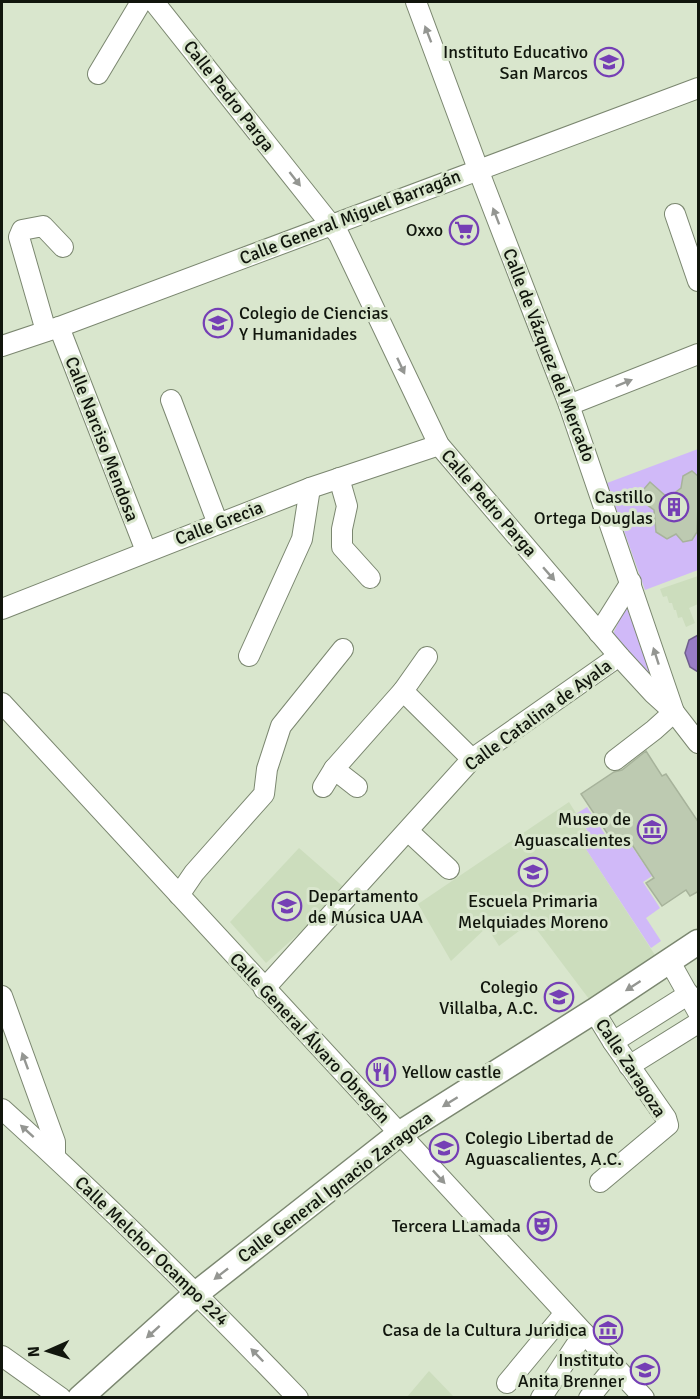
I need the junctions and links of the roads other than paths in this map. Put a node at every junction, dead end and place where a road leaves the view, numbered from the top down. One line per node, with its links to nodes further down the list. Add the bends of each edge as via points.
1 (141, 2): 4 (street)
2 (154, 2): 8 (street, Calle Pedro Parga, one-way to 8)
3 (416, 2): 6 (street, Calle de Vázquez del Mercado, one-way to 3)
4 (98, 74)
5 (699, 88): 6 (street, Calle General Miguel Barragán)
6 (479, 169): 8 (street, Calle General Miguel Barragán); 16 (street, Calle de Vázquez del Mercado, one-way to 6)
7 (675, 214): 9 (street)
8 (331, 224): 12 (street, Calle General Miguel Barragán); 17 (street, Calle Pedro Parga, one-way to 17)
9 (690, 235): 11 (street)
10 (63, 247): 12 (street, Calle Narciso Mendosa, via 43,226 20,233)
11 (699, 281)
12 (52, 329): 13 (street, Calle General Miguel Barragán); 21 (street, Calle Narciso Mendosa)
13 (2, 346)
14 (699, 354): 16 (street, one-way to 14)
15 (171, 400): 20 (street)
16 (569, 405): 23 (street, Calle de Vázquez del Mercado)
17 (439, 445): 18 (street, Calle Grecia); 25 (street, Calle Pedro Parga, one-way to 25)
18 (339, 478): 19 (street, Calle Grecia); 22 (street, via 347,506 342,547)
19 (310, 488): 20 (street, Calle Grecia); 27 (street, via 302,539)
20 (218, 524): 21 (street, Calle Grecia)
21 (146, 551): 24 (street, Calle Grecia)
22 (370, 578)
23 (631, 582): 25 (street); 32 (street, Calle de Vázquez del Mercado, one-way to 23)
24 (2, 609)
25 (600, 633): 28 (street, Calle Pedro Parga)
26 (343, 650): 41 (street, via 281,726 264,794)
27 (249, 656)
28 (619, 656): 32 (street, Calle Pedro Parga); 34 (street, Calle Catalina de Ayala)
29 (427, 657): 30 (street)
30 (403, 691): 34 (street); 36 (street)
31 (2, 703): 41 (street, Calle General Álvaro Obregón)
32 (674, 712): 33 (street, Calle Pedro Parga); 35 (street)
33 (699, 743)
34 (472, 759): 39 (street, Calle Catalina de Ayala)
35 (615, 760)
36 (334, 769): 37 (street); 38 (street)
37 (323, 788)
38 (357, 788)
39 (408, 831): 40 (street); 44 (street, Calle Catalina de Ayala)
40 (449, 869)
41 (179, 895): 44 (street, Calle General Álvaro Obregón)
42 (699, 942): 43 (main road, Calle General Ignacio Zaragoza)
43 (670, 962): 45 (street); 47 (main road, Calle General Ignacio Zaragoza, one-way to 47)
44 (264, 989): 53 (street, Calle General Álvaro Obregón)
45 (689, 994): 48 (street); 50 (street)
46 (2, 996): 54 (street, one-way to 46, via 55,1142)
47 (594, 1011): 50 (street, Calle Zaragoza); 53 (main road, Calle General Ignacio Zaragoza, one-way to 53)
48 (699, 1012)
49 (699, 1023): 51 (street)
50 (613, 1042): 51 (street, Calle Zaragoza)
51 (629, 1066): 55 (street, Calle Zaragoza, via 668,1125)
52 (2, 1109): 54 (street, Calle Melchor Ocampo 224, one-way to 52)
53 (399, 1134): 56 (main road, Calle General Ignacio Zaragoza, one-way to 56); 57 (street, Calle General Álvaro Obregón, one-way to 57)
54 (55, 1156): 56 (street, Calle Melchor Ocampo 224)
55 (600, 1182)
56 (197, 1293): 63 (main road, Calle General Ignacio Zaragoza, one-way to 63); 64 (street, Calle Melchor Ocampo 224, one-way to 56)
57 (566, 1313): 58 (street, Calle General Álvaro Obregón); 61 (street)
58 (584, 1333): 60 (street, Calle General Álvaro Obregón); 65 (street)
59 (2, 1356): 62 (street)
60 (615, 1366): 66 (street); 67 (street, Calle General Álvaro Obregón)
61 (507, 1383)
62 (61, 1398)
63 (80, 1398)
64 (298, 1398)
65 (541, 1398)
66 (589, 1398)
67 (644, 1398)

